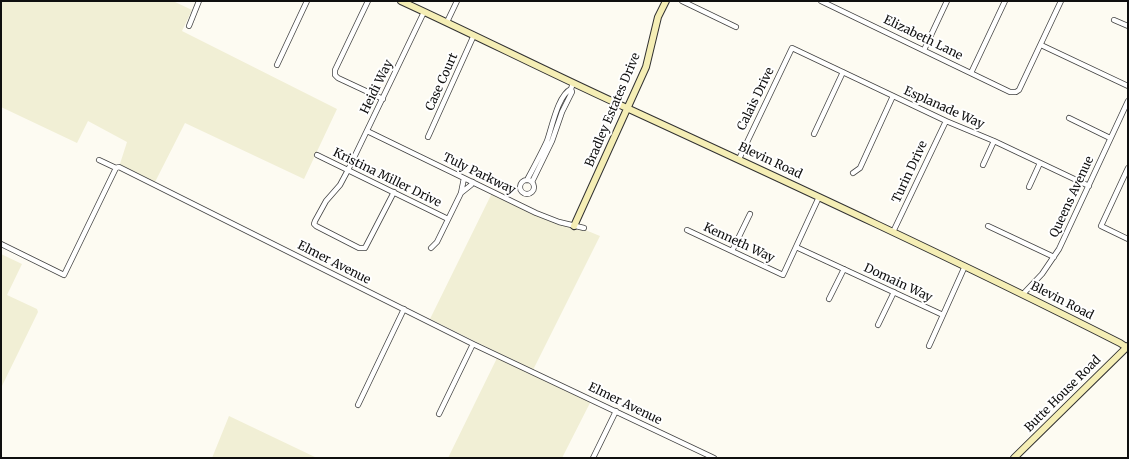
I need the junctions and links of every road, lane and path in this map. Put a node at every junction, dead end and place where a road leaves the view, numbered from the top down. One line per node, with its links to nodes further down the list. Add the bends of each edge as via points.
1 (198, 1): 15 (street)
2 (307, 1): 22 (street)
3 (368, 1): 28 (street, via 334,70 338,78)
4 (401, 1): 12 (street, Blevin Road)
5 (457, 1): 14 (street)
6 (666, 1): 30 (street, Bradley Estates Drive, via 657,22 646,67)
7 (682, 1): 17 (street)
8 (821, 1): 21 (street, Elizabeth Lane)
9 (947, 1): 21 (street)
10 (1004, 1): 24 (street)
11 (1061, 1): 19 (street)
12 (424, 12): 14 (street, Blevin Road); 28 (street, Heidi Way)
13 (1114, 20): 16 (street)
14 (447, 22): 18 (street, Blevin Road)
15 (189, 26)
16 (1128, 26)
17 (736, 27)
18 (474, 35): 25 (street, Blevin Road); 35 (street, Case Court)
19 (1041, 45): 24 (street, Elizabeth Lane, via 1016,92 1010,92); 26 (street)
20 (792, 48): 23 (street, Esplanade Way); 39 (street, Calais Drive)
21 (924, 50): 24 (street, Elizabeth Lane)
22 (276, 65)
23 (843, 72): 27 (street, Esplanade Way); 34 (street)
24 (971, 73)
25 (572, 86): 30 (street, Blevin Road); 48 (street, via 566,91 546,147)
26 (1128, 86)
27 (893, 96): 32 (street, Esplanade Way); 46 (street, via 860,168)
28 (383, 99): 33 (street, Heidi Way)
29 (1128, 101): 36 (street, Queens Avenue)
30 (627, 108): 39 (street, Blevin Road); 57 (street, Bradley Estates Drive)
31 (1069, 118): 36 (street)
32 (946, 121): 37 (street, Esplanade Way); 61 (street, Turin Drive)
33 (367, 131): 45 (street, Heidi Way); 47 (street, Tuly Parkway)
34 (814, 134)
35 (428, 137)
36 (1110, 138): 50 (street, Queens Avenue)
37 (994, 141): 41 (street, Esplanade Way); 42 (street)
38 (317, 155): 45 (street, Kristina Miller Drive)
39 (739, 159): 54 (street, Blevin Road)
40 (99, 160): 43 (street, Elmer Avenue)
41 (1040, 163): 50 (street, Esplanade Way); 51 (street)
42 (983, 165)
43 (116, 168): 63 (street, via 64,275); 73 (street, Elmer Avenue, via 119,167)
44 (1128, 168): 62 (street, via 1101,226)
45 (348, 170): 52 (street, Kristina Miller Drive); 52 (street, Heidi Way, via 340,185 326,201 314,224 359,248 368,246)
46 (853, 173)
47 (464, 178): 49 (street, Tuly Parkway); 53 (street)
48 (530, 181)
49 (473, 182): 53 (street); 57 (street, Tuly Parkway, via 543,216)
50 (1089, 186): 67 (street, Queens Avenue)
51 (1029, 188)
52 (394, 192): 56 (street, Kristina Miller Drive)
53 (461, 193): 56 (street)
54 (819, 197): 61 (street, Blevin Road); 64 (street)
55 (750, 214): 66 (street)
56 (448, 219): 65 (street, via 437,242)
57 (574, 226): 59 (street, Tuly Parkway)
58 (988, 226): 67 (street)
59 (584, 228)
60 (687, 230): 66 (street, Kenneth Way)
61 (893, 232): 68 (street, Blevin Road)
62 (1128, 239)
63 (1, 244)
64 (796, 247): 66 (street, Kenneth Way, via 783,275); 69 (street, Domain Way)
65 (431, 248)
66 (732, 251)
67 (1054, 257): 71 (street, Queens Avenue)
68 (966, 266): 71 (street, Blevin Road); 74 (street, Domain Way)
69 (844, 269): 70 (street, Domain Way); 72 (street)
70 (894, 292): 74 (street, Domain Way); 75 (street)
71 (1023, 294): 78 (street, Blevin Road)
72 (830, 299)
73 (404, 309): 76 (street, Elmer Avenue); 79 (street)
74 (943, 315): 77 (street)
75 (878, 325)
76 (473, 344): 80 (street, Elmer Avenue); 81 (street)
77 (929, 346)
78 (1127, 347): 82 (street, Butte House Road)
79 (358, 405)
80 (616, 411): 83 (street); 84 (street, Elmer Avenue)
81 (439, 414)
82 (1017, 457): 85 (street)
83 (594, 458)
84 (714, 458)
85 (1024, 458)

